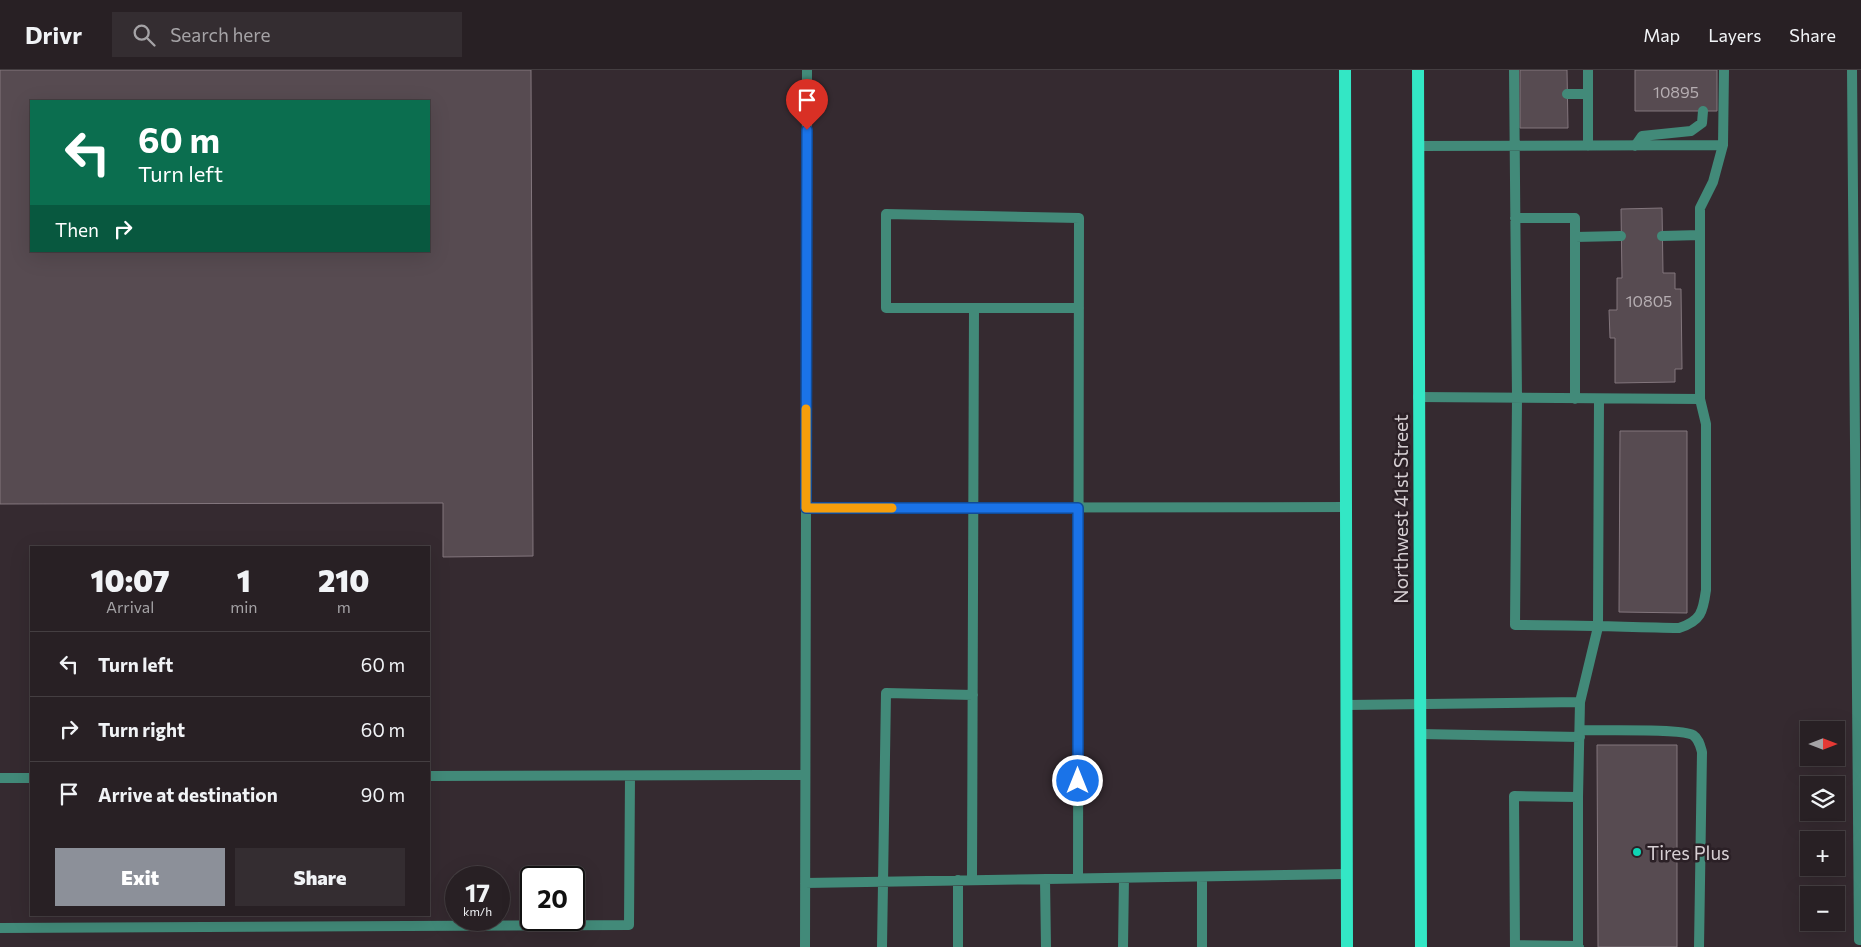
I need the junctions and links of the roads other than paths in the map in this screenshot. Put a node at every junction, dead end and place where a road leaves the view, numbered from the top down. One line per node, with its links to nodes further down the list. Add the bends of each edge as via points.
1 (807, 70): 29 (lane)
2 (1345, 70): 28 (main road)
3 (1418, 70): 11 (main road, Northwest 41st Street)
4 (1514, 70): 15 (lane, via 1517,94)
5 (1588, 70): 9 (lane)
6 (1724, 70): 14 (lane)
7 (1852, 70): 32 (lane)
8 (1567, 94): 9 (lane)
9 (1588, 94): 12 (lane)
10 (1703, 111): 13 (lane, via 1702,123 1691,131 1642,136)
11 (1418, 146): 15 (lane); 23 (main road, Northwest 41st Street)
12 (1588, 146): 13 (lane); 15 (lane)
13 (1635, 146): 14 (lane)
14 (1723, 146): 17 (lane, via 1713,182 1700,208)
15 (1514, 147): 16 (lane)
16 (1515, 218): 20 (lane, via 1575,218); 24 (lane)
17 (1700, 235): 19 (lane); 26 (lane)
18 (1621, 236): 20 (lane)
19 (1662, 236)
20 (1575, 237): 25 (lane)
21 (974, 308): 22 (lane); 22 (lane, via 886,308 886,214 1079,218); 30 (lane)
22 (1079, 308): 31 (lane)
23 (1418, 397): 24 (lane); 37 (main road, Northwest 41st Street)
24 (1517, 398): 25 (lane); 33 (lane, via 1515,625 1583,624)
25 (1575, 399): 27 (lane)
26 (1700, 399): 27 (lane); 33 (lane, via 1706,424 1706,590 1700,616 1692,624 1679,628)
27 (1598, 400): 33 (lane)
28 (1346, 507): 31 (lane); 36 (main road)
29 (806, 508): 30 (lane); 40 (lane)
30 (974, 508): 31 (lane); 34 (lane)
31 (1078, 508): 48 (lane)
32 (1859, 597): 56 (lane)
33 (1598, 627): 35 (lane)
34 (973, 695): 52 (lane); 53 (lane, via 886,692)
35 (1580, 702): 37 (lane); 39 (lane)
36 (1348, 705): 37 (lane); 46 (main road)
37 (1419, 705): 38 (main road, Northwest 41st Street)
38 (1420, 734): 39 (lane); 66 (main road, Northwest 41st Street)
39 (1580, 734): 45 (lane); 67 (lane, via 1679,732 1695,736 1700,743)
40 (805, 775): 42 (lane); 54 (lane)
41 (430, 776): 42 (lane)
42 (630, 776): 55 (lane, via 629,924)
43 (0, 778): 44 (lane)
44 (30, 778)
45 (1578, 797): 57 (lane, via 1514,796); 58 (lane)
46 (1347, 874): 47 (lane); 65 (main road)
47 (1202, 877): 49 (lane); 64 (lane)
48 (1078, 878): 49 (lane); 50 (lane)
49 (1124, 878): 63 (lane)
50 (1046, 879): 52 (lane); 62 (lane)
51 (958, 880): 52 (lane); 53 (lane); 61 (lane)
52 (972, 880)
53 (883, 882): 54 (lane); 60 (lane)
54 (805, 883): 59 (lane)
55 (0, 928)
56 (1861, 940)
57 (1515, 946): 58 (lane)
58 (1578, 946)
59 (805, 947)
60 (882, 947)
61 (958, 947)
62 (1046, 947)
63 (1123, 947)
64 (1202, 947)
65 (1347, 947)
66 (1421, 947)
67 (1700, 947)

